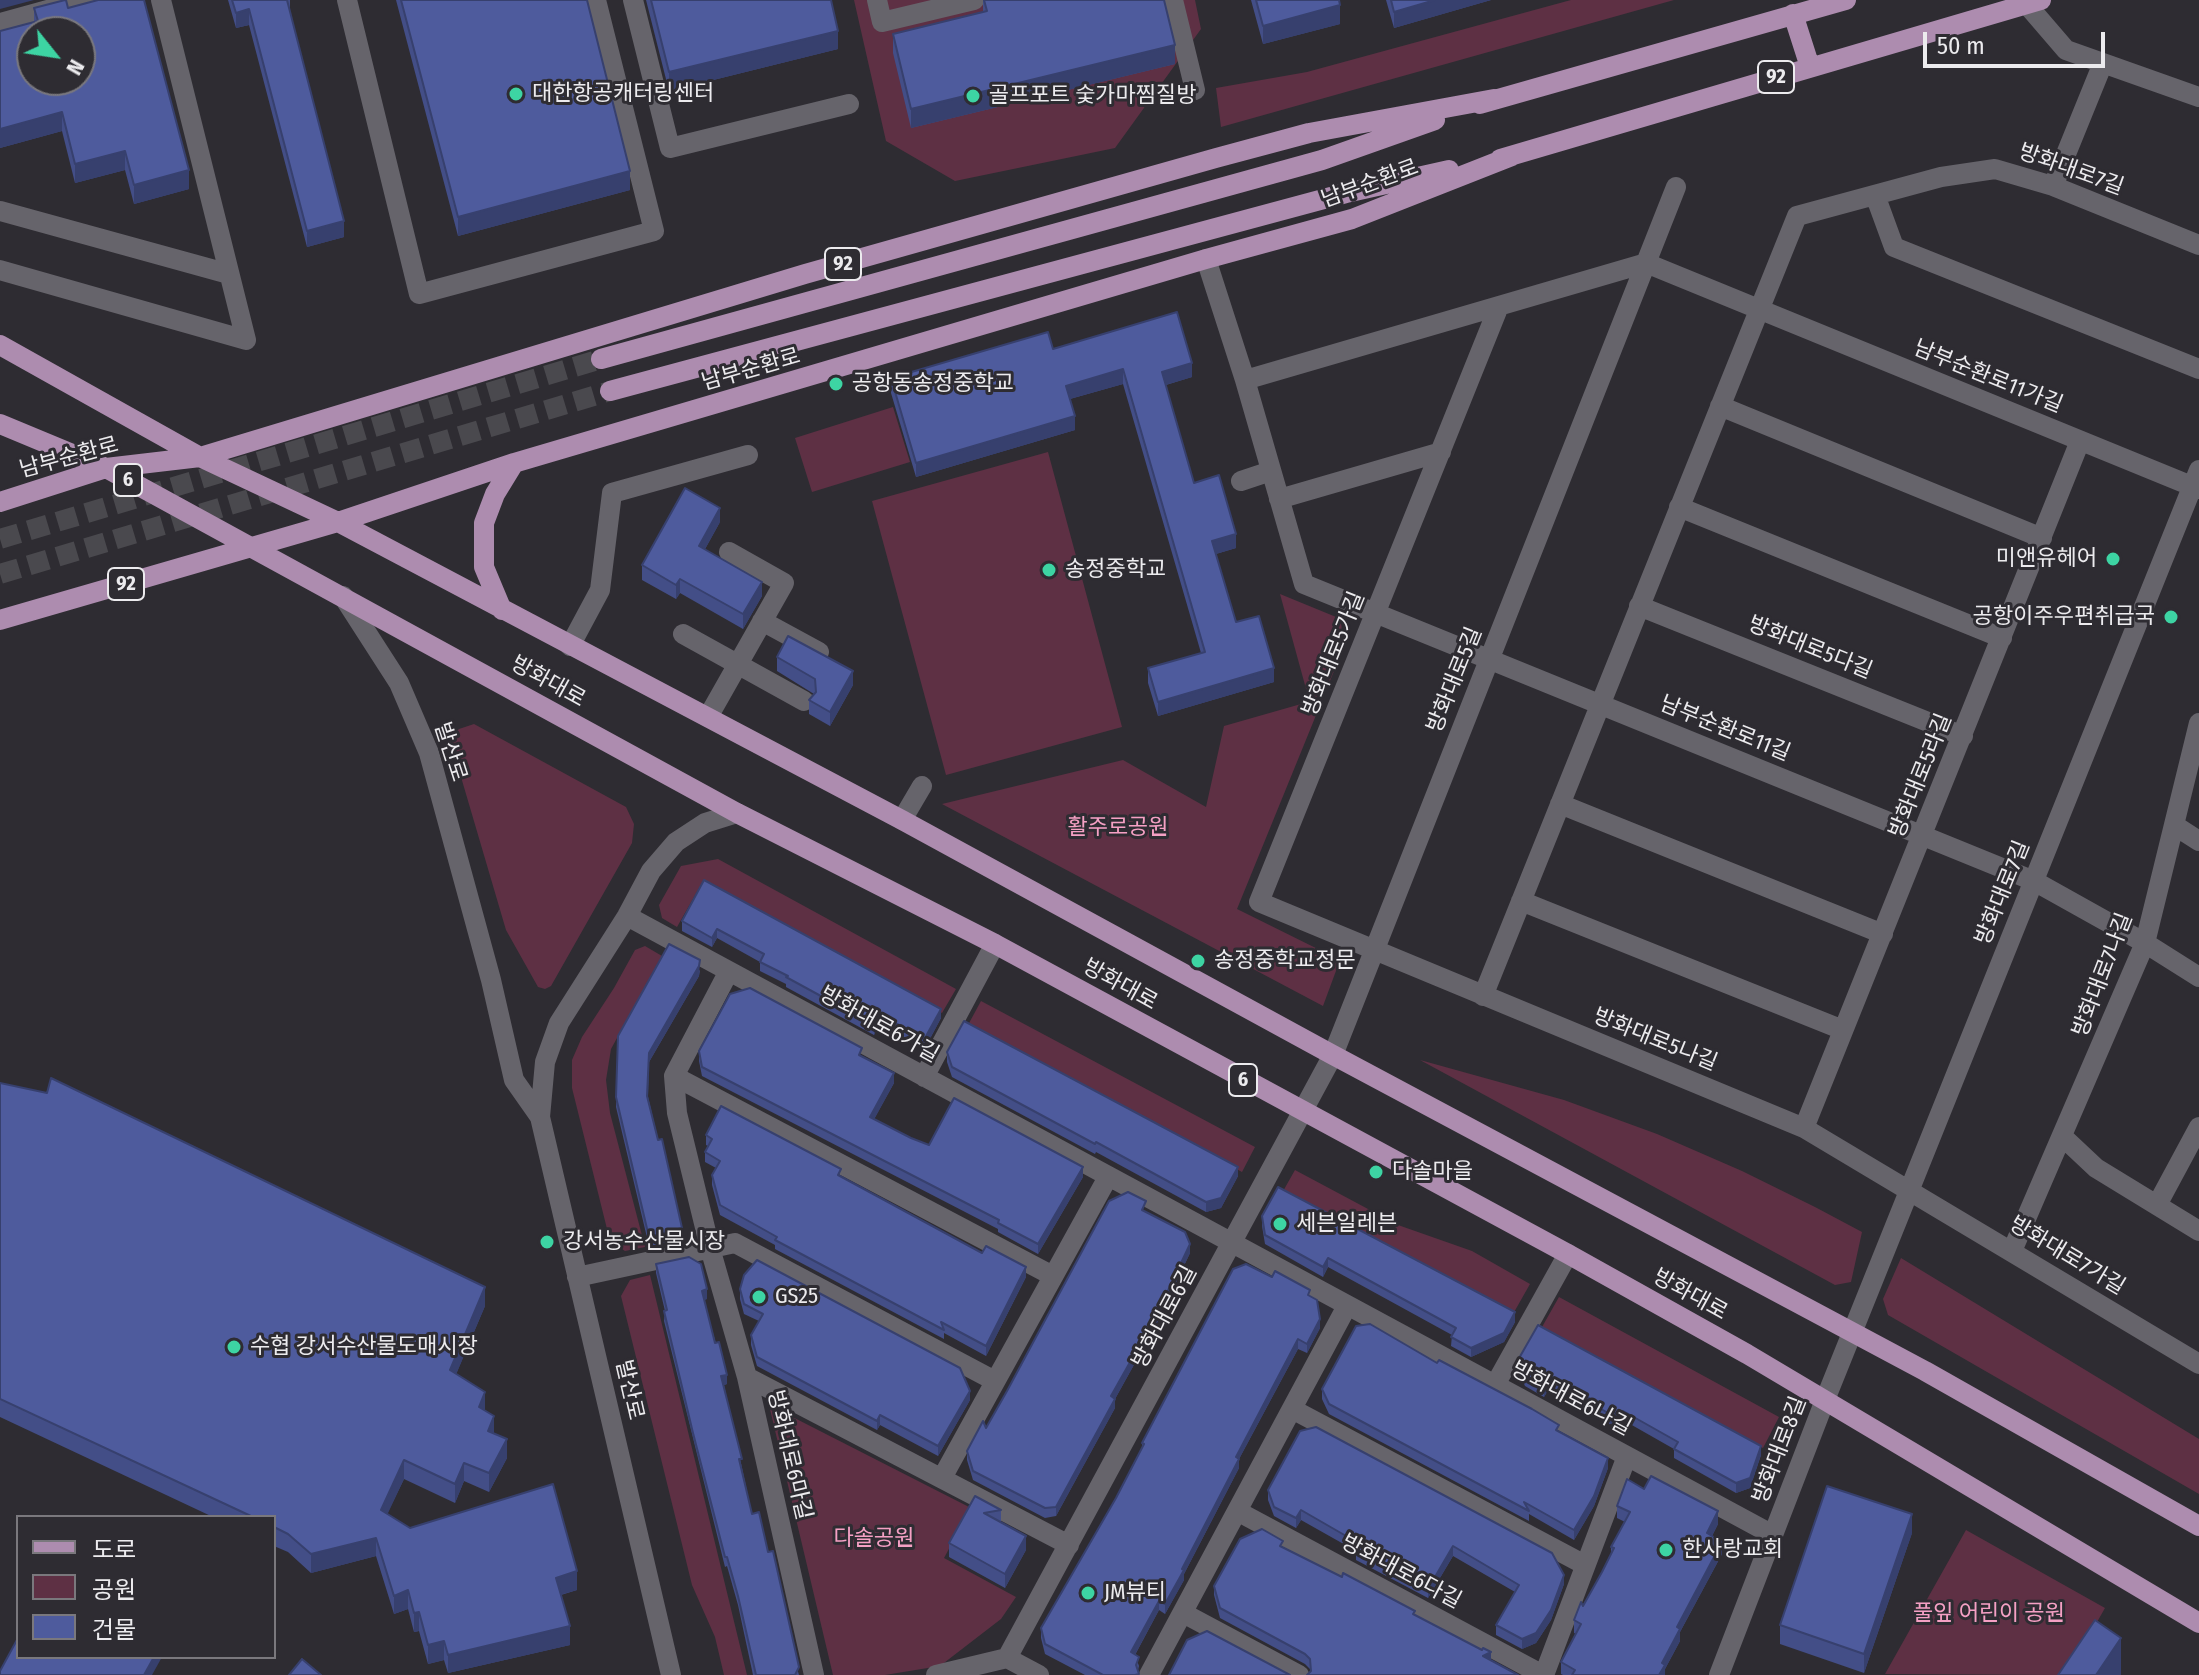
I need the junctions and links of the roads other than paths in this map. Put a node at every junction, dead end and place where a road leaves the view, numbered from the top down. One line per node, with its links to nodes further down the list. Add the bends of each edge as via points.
1 (84, 0): 12 (street)
2 (161, 0): 28 (street)
3 (347, 0): 4 (street, via 419,294 654,231)
4 (596, 0)
5 (633, 0): 18 (street, via 670,148)
6 (877, 0): 7 (street, via 882,22)
7 (974, 0)
8 (1173, 0): 15 (street)
9 (1846, 0): 11 (main road, 남부순환로 / 92)
10 (2029, 2): 13 (street, via 2066,50); 14 (main road, 남부순환로 / 92)
11 (1793, 14): 14 (main road); 17 (main road, 남부순환로 / 92)
12 (0, 23)
13 (2103, 63): 16 (street); 20 (street)
14 (1810, 67): 19 (main road, 남부순환로 / 92)
15 (1195, 90)
16 (2199, 97)
17 (1494, 99): 32 (main road, 남부순환로 / 92, via 1322,160); 41 (main road, 남부순환로 / 92, via 1309,133 1216,158 805,274)
18 (849, 104)
19 (1512, 156): 25 (main road, 남부순환로 / 92, via 1352,219); 35 (main road, 남부순환로 / 92, via 1330,197)
20 (2053, 186): 22 (street, 방화대로7길, via 1995,169); 24 (street, 방화대로7길)
21 (1676, 187): 26 (street)
22 (1875, 195): 30 (street, via 1797,216); 33 (street, via 1894,247)
23 (0, 211): 28 (street)
24 (2199, 245)
25 (1206, 259): 34 (street, 남부순환로11길); 42 (main road, 남부순환로 / 92)
26 (1646, 263): 29 (street); 30 (street, 남부순환로11가길); 64 (street, 방화대로5길)
27 (0, 270): 28 (street, via 246,340)
28 (229, 274)
29 (1499, 306): 34 (street); 39 (street, 방화대로5가길)
30 (1759, 309): 36 (street); 38 (street, 남부순환로11가길)
31 (0, 345): 41 (main road, 방화대로)
32 (601, 359)
33 (2199, 369)
34 (1245, 380): 44 (street, 남부순환로11길)
35 (610, 391)
36 (1720, 406): 49 (street); 51 (street)
37 (0, 424): 43 (main road, 방화대로 / 6)
38 (2080, 441): 46 (street, 남부순환로11가길); 51 (street, 방화대로5라길)
39 (1441, 452): 47 (street); 57 (street, 방화대로5가길)
40 (748, 455): 62 (street, via 612,493 600,590)
41 (200, 457): 43 (main road, 남부순환로 / 92); 50 (main road, 방화대로)
42 (514, 463): 50 (main road, 남부순환로 / 92); 56 (main road, via 484,523 484,567)
43 (106, 468): 48 (main road, 남부순환로 / 92); 52 (main road, 방화대로 / 6)
44 (1271, 471): 45 (street); 47 (street, 남부순환로11길)
45 (1241, 481)
46 (2197, 482): 78 (street, 방화대로7길)
47 (1279, 499): 57 (street, 남부순환로11길, via 1304,584)
48 (0, 502)
49 (1679, 507): 55 (street); 61 (street)
50 (338, 522): 52 (main road, 남부순환로 / 92); 56 (main road, 방화대로)
51 (2042, 538): 61 (street, 방화대로5라길)
52 (251, 548): 54 (main road, 방화대로 / 6); 58 (main road, 남부순환로 / 92)
53 (729, 552): 59 (street, via 784,583)
54 (343, 596): 73 (main road, 방화대로); 93 (street, 발산로 / 6, via 399,683 429,753 514,1080)
55 (1639, 606): 67 (street); 70 (street, 방화대로5다길)
56 (502, 610): 62 (main road, 방화대로)
57 (1377, 613): 64 (street, 남부순환로11길); 84 (street, 방화대로5가길, via 1259,902)
58 (0, 620)
59 (762, 621): 63 (street); 65 (street)
60 (683, 634): 65 (street)
61 (2002, 638): 70 (street, 방화대로5라길)
62 (570, 646): 68 (main road, 방화대로)
63 (819, 652)
64 (1489, 659): 67 (street, 남부순환로11길); 84 (street, 방화대로5길)
65 (737, 665): 66 (street); 68 (street)
66 (804, 701)
67 (1600, 704): 72 (street); 76 (street, 남부순환로11길)
68 (708, 717): 74 (main road, 방화대로)
69 (2199, 723): 75 (street, 방화대로7나길)
70 (1963, 736): 76 (street, 방화대로5라길)
71 (922, 786): 74 (street)
72 (1560, 804): 79 (street); 81 (street)
73 (737, 813): 80 (street, 발산로 / 6, via 705,823 676,842 651,871); 83 (main road, 방화대로 / 6)
74 (902, 820): 89 (main road, 방화대로)
75 (2174, 825): 77 (street); 82 (street, 방화대로7나길)
76 (1923, 835): 78 (street, 남부순환로11길); 81 (street, 방화대로5라길)
77 (2199, 841)
78 (2034, 881): 82 (street, 남부순환로11길); 98 (street, 방화대로7길)
79 (1521, 901): 87 (street); 88 (street)
80 (627, 916): 85 (street, 방화대로6가길); 93 (street, 발산로 / 6, via 559,1023 545,1062)
81 (1883, 934): 88 (street, 방화대로5라길)
82 (2145, 943): 86 (street, 남부순환로11길); 96 (street, 방화대로7나길)
83 (995, 944): 91 (street); 92 (main road, 방화대로 / 6)
84 (1374, 950): 87 (street, 방화대로5나길); 89 (street, 방화대로5길)
85 (729, 971): 90 (street); 91 (street, 방화대로6가길)
86 (2199, 977)
87 (1483, 996): 95 (street, 방화대로5나길)
88 (1843, 1030): 95 (street, 방화대로5라길)
89 (1333, 1055): 92 (street, 방화대로5길); 108 (main road, 방화대로)
90 (674, 1076): 102 (street, 방화대로6마길, via 684,1148); 105 (street)
91 (924, 1077): 97 (street, 방화대로6가길)
92 (1303, 1113): 101 (street, 방화대로6길); 104 (main road, 방화대로 / 6)
93 (540, 1117): 106 (street, 발산로 / 6)
94 (2199, 1127): 99 (street)
95 (1804, 1128): 98 (street, 방화대로5나길)
96 (2063, 1137): 99 (street, via 2096,1168); 103 (street, 방화대로7나길)
97 (1108, 1177): 101 (street, 방화대로6가길); 105 (street)
98 (1910, 1190): 103 (street, 방화대로7가길); 108 (street, 방화대로7길)
99 (2157, 1205): 100 (street)
100 (2199, 1231)
101 (1231, 1244): 107 (street, 방화대로6나길); 120 (street, 방화대로6길)
102 (710, 1248): 106 (street); 110 (street, 방화대로6마길); 111 (street, via 735,1243)
103 (2012, 1251): 109 (street, 방화대로7가길)
104 (1568, 1254): 112 (street); 113 (main road, 방화대로 / 6)
105 (1053, 1276): 111 (street)
106 (577, 1277): 125 (street, 발산로 / 6)
107 (1347, 1306): 112 (street, 방화대로6나길); 114 (street)
108 (1852, 1332): 113 (street, 방화대로8길); 118 (main road, 방화대로)
109 (2199, 1364)
110 (747, 1377): 116 (street); 126 (street, 방화대로6마길)
111 (995, 1381): 116 (street)
112 (1495, 1385): 115 (street, 방화대로6나길)
113 (1825, 1400): 119 (street, 방화대로8길); 123 (main road, 방화대로)
114 (1292, 1409): 117 (street); 121 (street)
115 (1627, 1456): 119 (street, 방화대로6나길); 121 (street, 방화대로6다길)
116 (942, 1478): 120 (street)
117 (1237, 1511): 122 (street); 131 (street, 방화대로6다길)
118 (2199, 1526)
119 (1773, 1535): 132 (street, 방화대로8길)
120 (1069, 1545): 124 (street, 방화대로6길)
121 (1585, 1565): 131 (street, 방화대로6다길)
122 (1183, 1613): 129 (street); 130 (street)
123 (2199, 1623)
124 (1007, 1658): 127 (street); 128 (street)
125 (671, 1675)
126 (814, 1675)
127 (936, 1675)
128 (1039, 1675)
129 (1149, 1675)
130 (1299, 1675)
131 (1543, 1675)
132 (1719, 1675)

